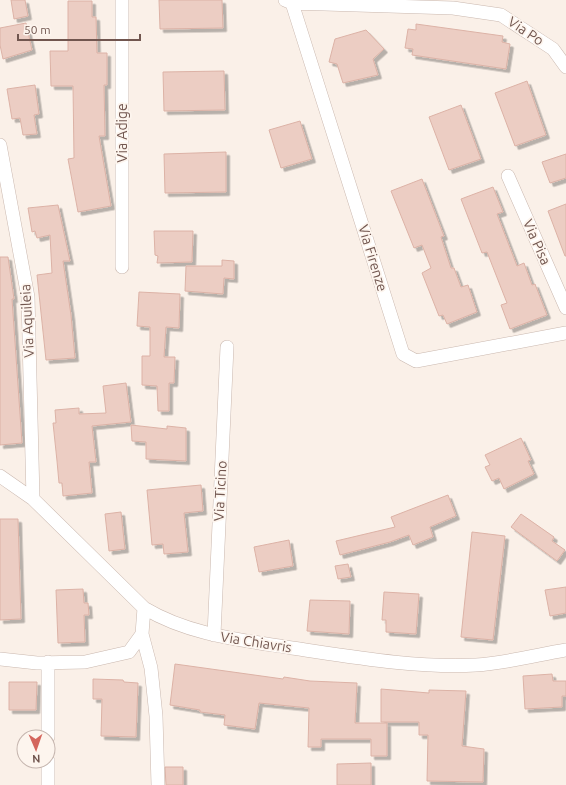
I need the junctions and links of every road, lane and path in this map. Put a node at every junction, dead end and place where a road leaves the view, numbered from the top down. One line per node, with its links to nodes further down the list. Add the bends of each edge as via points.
1 (122, 0): 6 (street, Via Adige)
2 (288, 1): 3 (street, Via Po, via 453,8 501,15 553,50); 8 (street, Via Firenze, via 403,354 416,361)
3 (566, 67)
4 (0, 145): 11 (street, Via Aquileia, via 28,297)
5 (508, 176): 7 (street, Via Pisa)
6 (122, 267)
7 (566, 308)
8 (566, 333)
9 (227, 347): 14 (street, Via Ticino)
10 (0, 476): 11 (street, Via Chiavris)
11 (33, 499): 12 (street, Via Chiavris)
12 (144, 608): 13 (street); 14 (street, Via Chiavris, via 163,619)
13 (142, 634): 17 (street, via 129,652 85,662); 21 (street, via 151,668 156,716)
14 (214, 635): 15 (street, Via Chiavris, via 355,658 436,665 478,665)
15 (566, 650)
16 (0, 660): 17 (street)
17 (48, 662): 18 (street)
18 (48, 729)
19 (48, 769): 20 (street)
20 (48, 785)
21 (158, 785)

